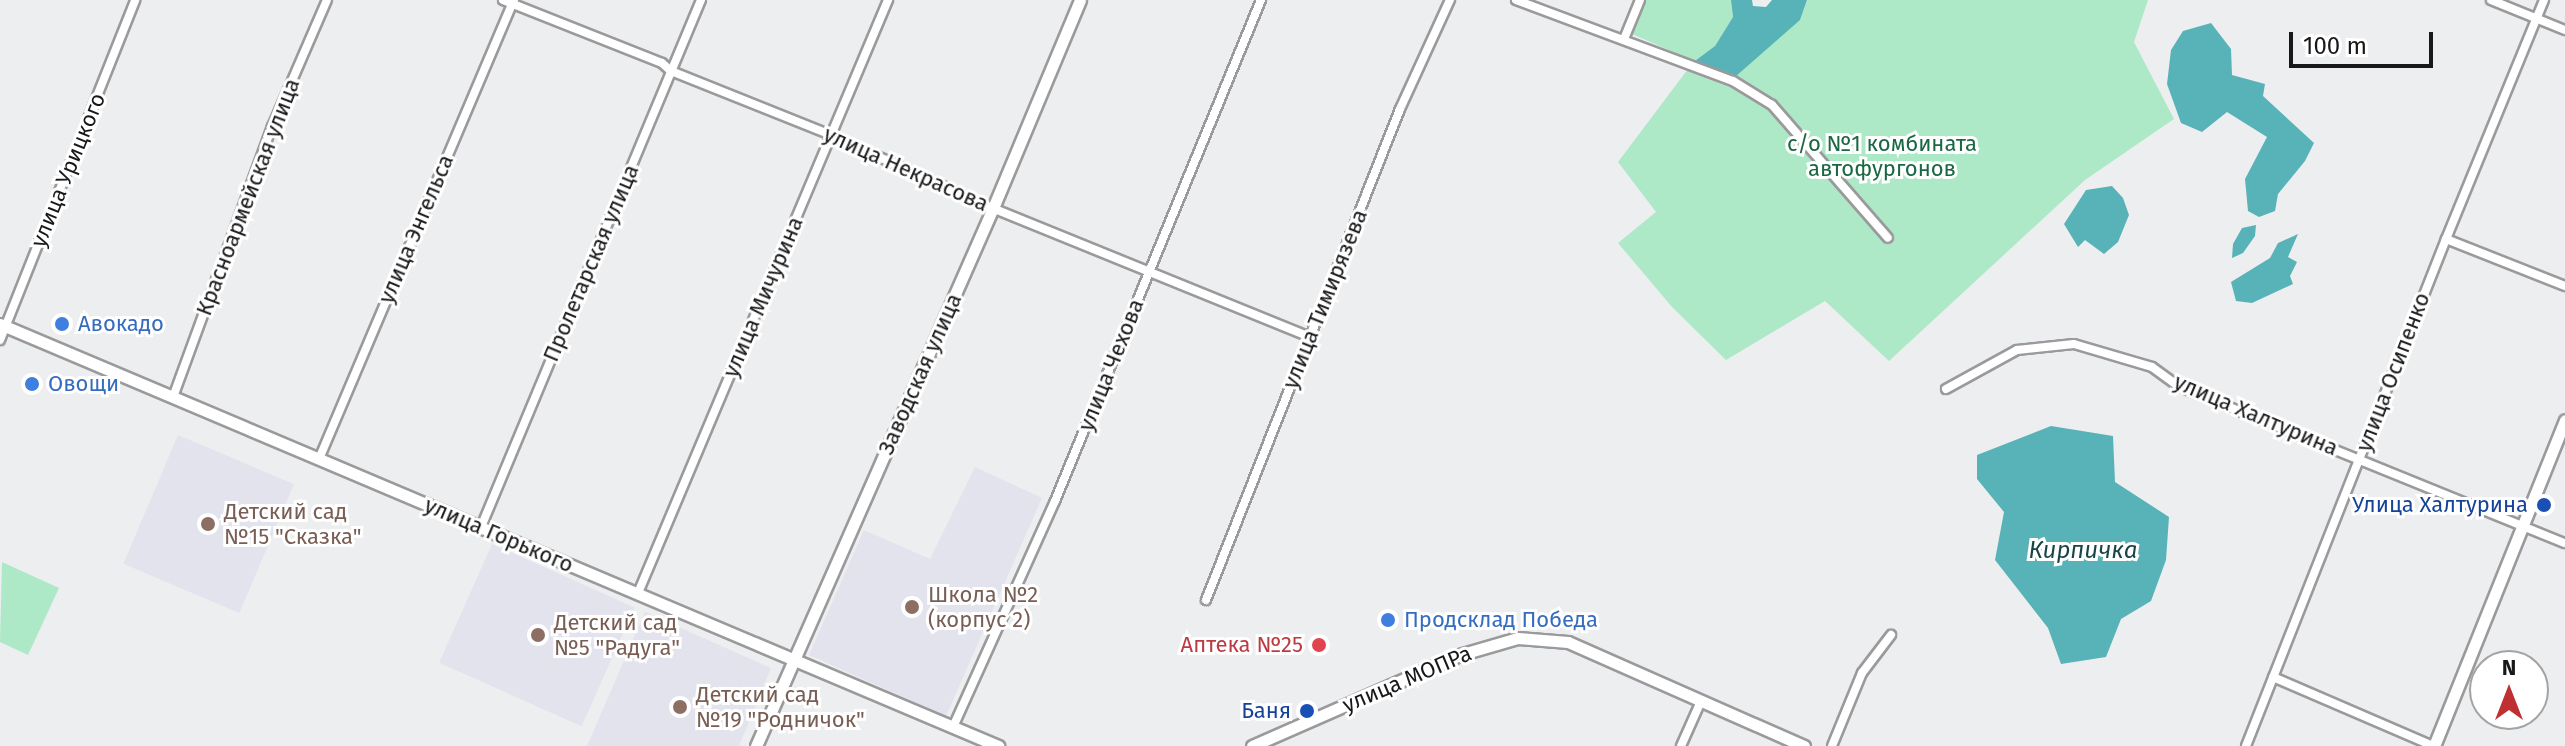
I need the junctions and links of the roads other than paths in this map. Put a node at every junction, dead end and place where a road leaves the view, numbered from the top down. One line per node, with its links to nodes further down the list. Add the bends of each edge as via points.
1 (135, 0): 23 (street, улица Урицкого)
2 (327, 0): 27 (street, Красноармейская улица, via 272,127)
3 (701, 0): 16 (street, Пролетарская улица)
4 (888, 0): 17 (street, улица Мичурина)
5 (1080, 0): 18 (street, Заводская улица)
6 (1261, 0): 21 (street, улица Чехова)
7 (1450, 0): 24 (street, улица Тимирязева, via 1400,109)
8 (1516, 0): 15 (street)
9 (1640, 0): 15 (street)
10 (2491, 0): 13 (street)
11 (2544, 0): 13 (street, улица Осипенко)
12 (510, 1): 16 (street, улица Некрасова); 30 (street, улица Энгельса)
13 (2537, 18): 14 (street); 20 (street, улица Осипенко)
14 (2565, 30)
15 (1624, 39): 19 (street, via 1733,81 1772,105)
16 (671, 71): 17 (street, улица Некрасова); 32 (street, Пролетарская улица)
17 (831, 135): 18 (street, улица Некрасова); 34 (street, улица Мичурина)
18 (993, 208): 21 (street, улица Некрасова); 37 (street, Заводская улица)
19 (1888, 238)
20 (2446, 239): 22 (street); 29 (street, улица Осипенко)
21 (1149, 272): 24 (street, улица Некрасова); 40 (street, улица Чехова, via 1055,501)
22 (2565, 286)
23 (3, 325): 25 (street, улица Урицкого); 27 (street, улица Горького)
24 (1310, 337): 35 (street, улица Тимирязева)
25 (0, 340)
26 (1946, 389): 29 (street, улица Халтурина, via 2017,350 2074,344 2152,367 2180,387)
27 (173, 397): 30 (street, улица Горького)
28 (2565, 420): 31 (street)
29 (2360, 458): 31 (street, улица Халтурина); 38 (street, улица Осипенко)
30 (319, 459): 32 (street, улица Горького)
31 (2522, 526): 33 (street, улица Халтурина); 48 (street)
32 (481, 527): 34 (street, улица Горького)
33 (2565, 543)
34 (638, 593): 37 (street, улица Горького)
35 (1206, 600)
36 (1891, 635): 46 (street, via 1862,673)
37 (794, 660): 40 (street, улица Горького); 41 (street, Заводская улица)
38 (2273, 677): 47 (street, улица Осипенко); 48 (street)
39 (1701, 701): 43 (street, улица МОПРа, via 1568,642 1518,638 1459,655); 44 (street); 45 (street, улица МОПРа)
40 (953, 727): 42 (street, улица Горького)
41 (756, 746)
42 (998, 746)
43 (1252, 746)
44 (1681, 746)
45 (1804, 746)
46 (1832, 746)
47 (2246, 746)
48 (2434, 746)

